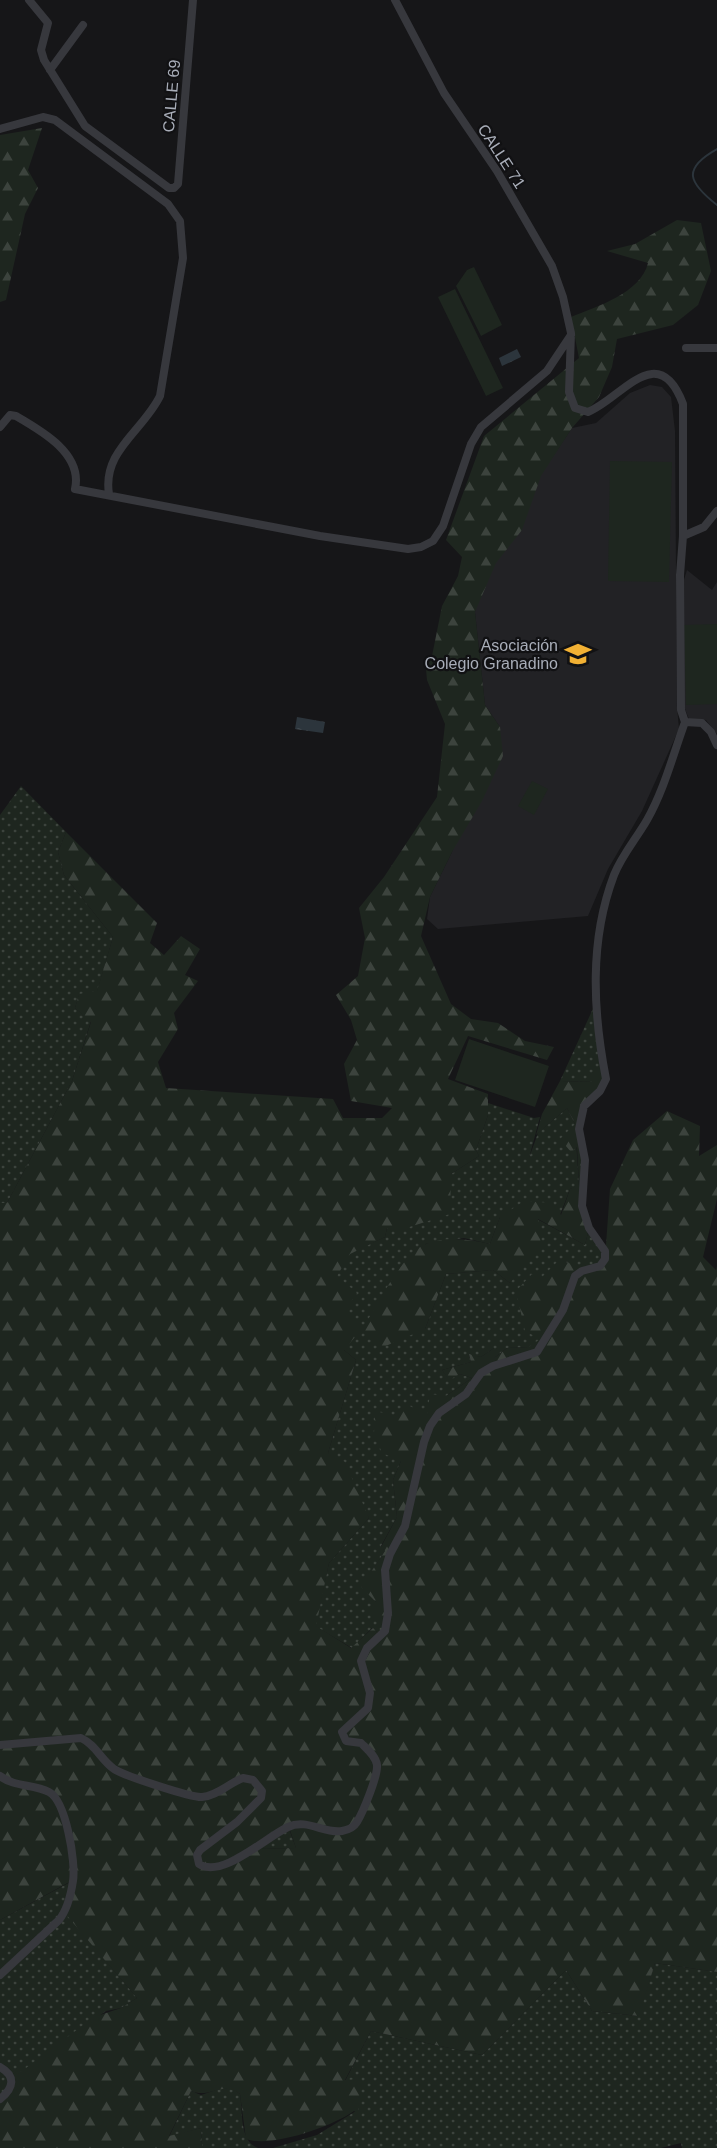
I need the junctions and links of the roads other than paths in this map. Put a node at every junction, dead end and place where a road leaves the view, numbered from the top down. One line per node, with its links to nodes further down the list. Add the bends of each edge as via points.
1 (193, 0): 5 (street, CALLE 69, via 178,184 174,188 85,126)
2 (395, 0): 7 (street, CALLE 71, via 444,93 497,171 544,251 559,283)
3 (33, 2): 5 (street, via 48,23 41,50)
4 (83, 25): 5 (street)
5 (50, 70)
6 (1, 129): 11 (street, via 43,117 55,120 168,204 180,221 183,258 160,396 151,414 114,457 108,469)
7 (571, 333): 11 (street, via 547,371 481,428 471,444 443,525 433,541 421,547 408,549 320,536); 13 (street, CALLE 71, via 569,392 571,403 581,412 600,407 646,374 659,376 679,392 683,404)
8 (686, 348): 9 (street)
9 (717, 348)
10 (0, 427): 11 (street, via 10,415 32,425 67,454 77,480 75,489)
11 (109, 494)
12 (717, 511): 13 (street, via 704,527)
13 (683, 536): 14 (street, via 679,622 681,710)
14 (685, 722): 15 (street, via 702,723); 16 (street, via 663,785 613,877 598,943 596,1002 606,1079 584,1106 579,1129 585,1160 582,1206 589,1228 605,1251 605,1259 600,1266 575,1276 562,1310 537,1352 481,1373 466,1394 439,1413 430,1426 405,1526 385,1570 385,1630 367,1648 361,1661 370,1693 368,1708 342,1732 346,1741 361,1743 377,1766 357,1822 337,1831 308,1824 288,1826 218,1867 203,1867 197,1860 200,1850 261,1798 262,1791 253,1780 243,1778 213,1794 190,1797 128,1777 81,1738)
15 (717, 746)
16 (0, 1745)
17 (0, 1776): 18 (street, via 49,1792 59,1803 72,1850 74,1880 64,1912)
18 (0, 1975)
19 (0, 2067): 20 (street, via 10,2074 12,2082 9,2092)
20 (0, 2099)

